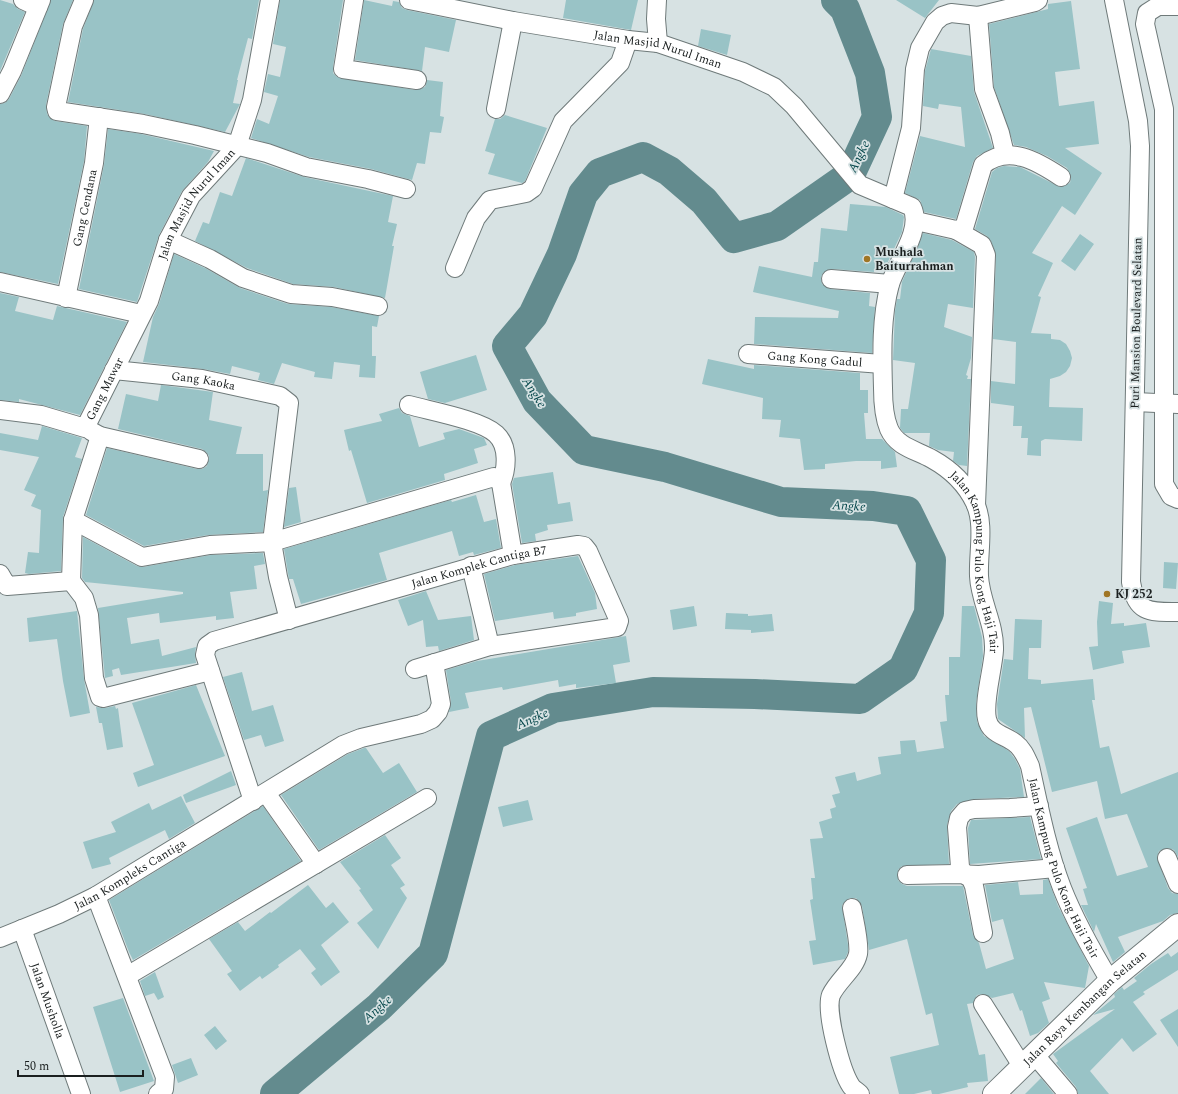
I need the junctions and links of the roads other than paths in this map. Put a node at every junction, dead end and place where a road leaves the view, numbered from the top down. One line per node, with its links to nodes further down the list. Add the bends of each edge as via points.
1 (84, 0): 18 (street, via 73,26 56,107 57,111 62,113)
2 (270, 0): 19 (street, Jalan Masjid Nurul Iman, via 252,100)
3 (354, 0): 14 (street, via 343,69)
4 (409, 0): 11 (street, Jalan Masjid Nurul Iman)
5 (657, 0): 13 (street)
6 (1038, 0): 10 (street)
7 (1114, 0): 39 (street, Puri Mansion Boulevard Selatan, via 1137,115)
8 (34, 2): 15 (street, via 12,71)
9 (1178, 6): 17 (street, via 1158,6 1147,13 1145,24)
10 (978, 16): 20 (street, via 984,89); 23 (street, via 951,13 942,16 935,22 920,48 915,69 911,128)
11 (513, 21): 12 (street, Jalan Masjid Nurul Iman); 16 (street)
12 (628, 40): 13 (street, Jalan Masjid Nurul Iman); 28 (street, via 620,63 563,121 533,188 526,193 490,200 476,218)
13 (658, 43): 23 (street, Jalan Masjid Nurul Iman, via 743,72 774,87 794,106 860,185)
14 (417, 80)
15 (0, 94)
16 (496, 109)
17 (1171, 109): 24 (street)
18 (99, 117): 19 (street, via 143,124); 32 (street, Gang Cendana, via 94,163)
19 (237, 146): 22 (street, via 267,153 306,167); 27 (street, Jalan Masjid Nurul Iman, via 191,196)
20 (1005, 154): 21 (street, via 1019,155 1044,165); 26 (street, via 982,165 965,226)
21 (1061, 177)
22 (406, 189)
23 (894, 199): 25 (street, via 912,208)
24 (1172, 210): 33 (street)
25 (916, 221): 26 (street); 31 (street, Jalan Kampung Pulo Kong Haji Tair)
26 (956, 230): 46 (street, via 982,245 986,255)
27 (168, 240): 34 (street, via 210,259 243,278 291,294 332,297); 35 (street, Jalan Masjid Nurul Iman, via 149,301)
28 (455, 268)
29 (831, 279): 31 (street)
30 (0, 282): 32 (street)
31 (890, 284): 37 (street, Jalan Kampung Pulo Kong Haji Tair)
32 (66, 298): 35 (street)
33 (1171, 305): 39 (street)
34 (378, 306)
35 (141, 314): 38 (street, Gang Mawar)
36 (748, 354): 37 (street, Gang Kong Gadul)
37 (882, 364): 46 (street, Jalan Kampung Pulo Kong Haji Tair, via 885,414 889,429 907,449 946,468 964,485)
38 (114, 370): 42 (street, Gang Mawar); 48 (street, Gang Kaoka, via 202,379 280,396 289,403)
39 (1156, 403): 45 (street, via 1164,484 1171,496); 53 (street, Puri Mansion Boulevard Selatan, via 1131,582 1133,596 1140,607 1153,612)
40 (409, 405): 44 (street, via 484,426 497,435 505,451 506,471)
41 (0, 410): 42 (street, Gang Mawar, via 41,415)
42 (92, 432): 43 (street); 47 (street)
43 (199, 459)
44 (501, 483): 48 (street, via 494,477 486,478); 49 (street)
45 (1178, 499)
46 (976, 505): 61 (street, Jalan Kampung Pulo Kong Haji Tair, via 980,523 979,577 992,626 994,648 987,720 993,731 1014,742 1024,752 1030,766)
47 (73, 520): 48 (street, via 142,557 210,545); 52 (street)
48 (272, 542): 54 (street)
49 (513, 555): 50 (street, Jalan Komplek Cantiga B7); 55 (street, Jalan Komplek Cantiga B7, via 584,546 619,621 617,627)
50 (471, 566): 54 (street, Jalan Komplek Cantiga B7); 55 (street)
51 (0, 574): 52 (street, via 7,586)
52 (71, 581): 58 (street, via 84,598 89,615 94,678 100,697)
53 (1178, 612)
54 (289, 620): 58 (street, Jalan Komplek Cantiga B7, via 214,641 207,646 205,655)
55 (490, 646): 56 (street)
56 (434, 663): 57 (street); 59 (street, Jalan Kompleks Cantiga, via 441,704 432,719 343,745 320,757)
57 (415, 669)
58 (210, 671): 59 (street, Jalan Komplek Cantiga B7)
59 (260, 797): 63 (street, Jalan Komplek Cantiga B7); 68 (street, Jalan Kompleks Cantiga)
60 (427, 798): 63 (street)
61 (1039, 806): 64 (street, Jalan Kampung Pulo Kong Haji Tair); 65 (street, via 974,809 964,812 957,827 960,867)
62 (1167, 858): 67 (street)
63 (316, 864): 74 (street)
64 (1055, 868): 65 (street); 75 (street, Jalan Kampung Pulo Kong Haji Tair, via 1085,938)
65 (964, 874): 66 (street); 72 (street, via 974,886)
66 (907, 875)
67 (1178, 884)
68 (96, 896): 71 (street, Jalan Kompleks Cantiga); 74 (street)
69 (852, 908): 80 (street, via 858,951 854,962 832,994 828,1006 845,1075)
70 (1178, 925): 75 (main road, Jalan Raya Kembangan Selatan)
71 (22, 929): 73 (street, Jalan Kompleks Cantiga); 79 (street, Jalan Musholla)
72 (983, 933)
73 (0, 938)
74 (127, 976): 78 (street, via 165,1077)
75 (1110, 981): 77 (main road, Jalan Raya Kembangan Selatan)
76 (983, 1004): 77 (street)
77 (1028, 1060): 81 (main road, Jalan Raya Kembangan Selatan); 82 (street)
78 (161, 1092)
79 (81, 1094)
80 (860, 1094)
81 (994, 1094)
82 (1068, 1094)

